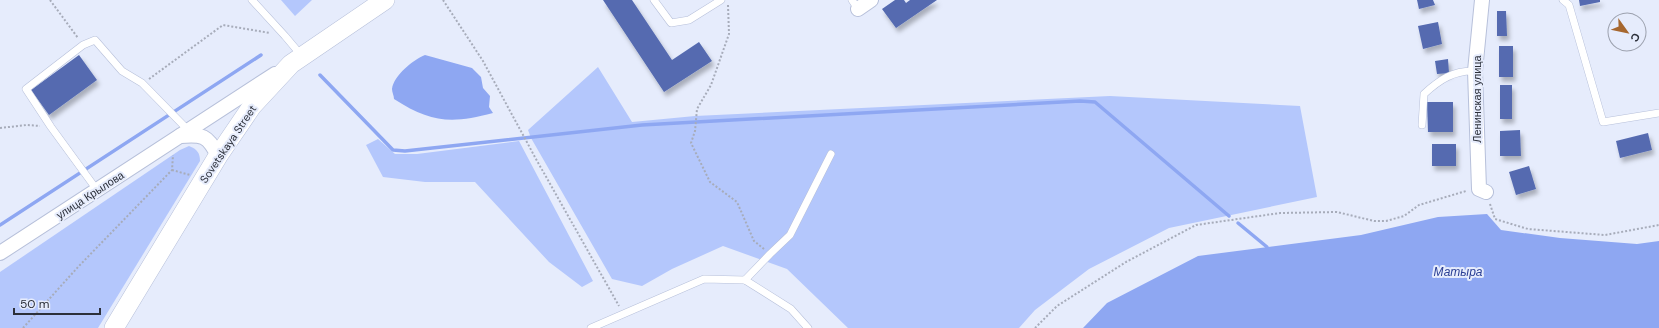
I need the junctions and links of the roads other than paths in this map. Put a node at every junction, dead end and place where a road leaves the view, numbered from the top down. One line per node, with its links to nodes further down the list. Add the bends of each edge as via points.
1 (252, 0): 9 (lane, via 285,36)
2 (385, 0): 9 (main road, Sovetskaya Street)
3 (654, 0): 4 (lane, via 671,23 689,20)
4 (721, 0)
5 (871, 0): 8 (street)
6 (1482, 0): 10 (street, Ленинская улица)
7 (1563, 0): 11 (lane, via 1570,5 1603,122)
8 (855, 4)
9 (296, 60): 13 (street, улица Крылова); 15 (main road, Sovetskaya Street, via 252,106)
10 (1475, 71): 12 (lane, via 1463,70 1438,81 1424,94); 17 (street, Ленинская улица, via 1479,189)
11 (1659, 113)
12 (1422, 125)
13 (184, 133): 15 (street, via 206,138 212,143); 16 (street, улица Крылова); 16 (lane, via 142,83 122,71 95,40 83,45 26,89)
14 (831, 154): 19 (lane, via 790,235)
15 (218, 156): 20 (main road, Sovetskaya Street)
16 (97, 190): 18 (street, улица Крылова)
17 (1486, 192)
18 (0, 253)
19 (745, 280): 21 (lane, via 704,279); 22 (lane, via 791,310)
20 (114, 328)
21 (590, 328)
22 (808, 328)

